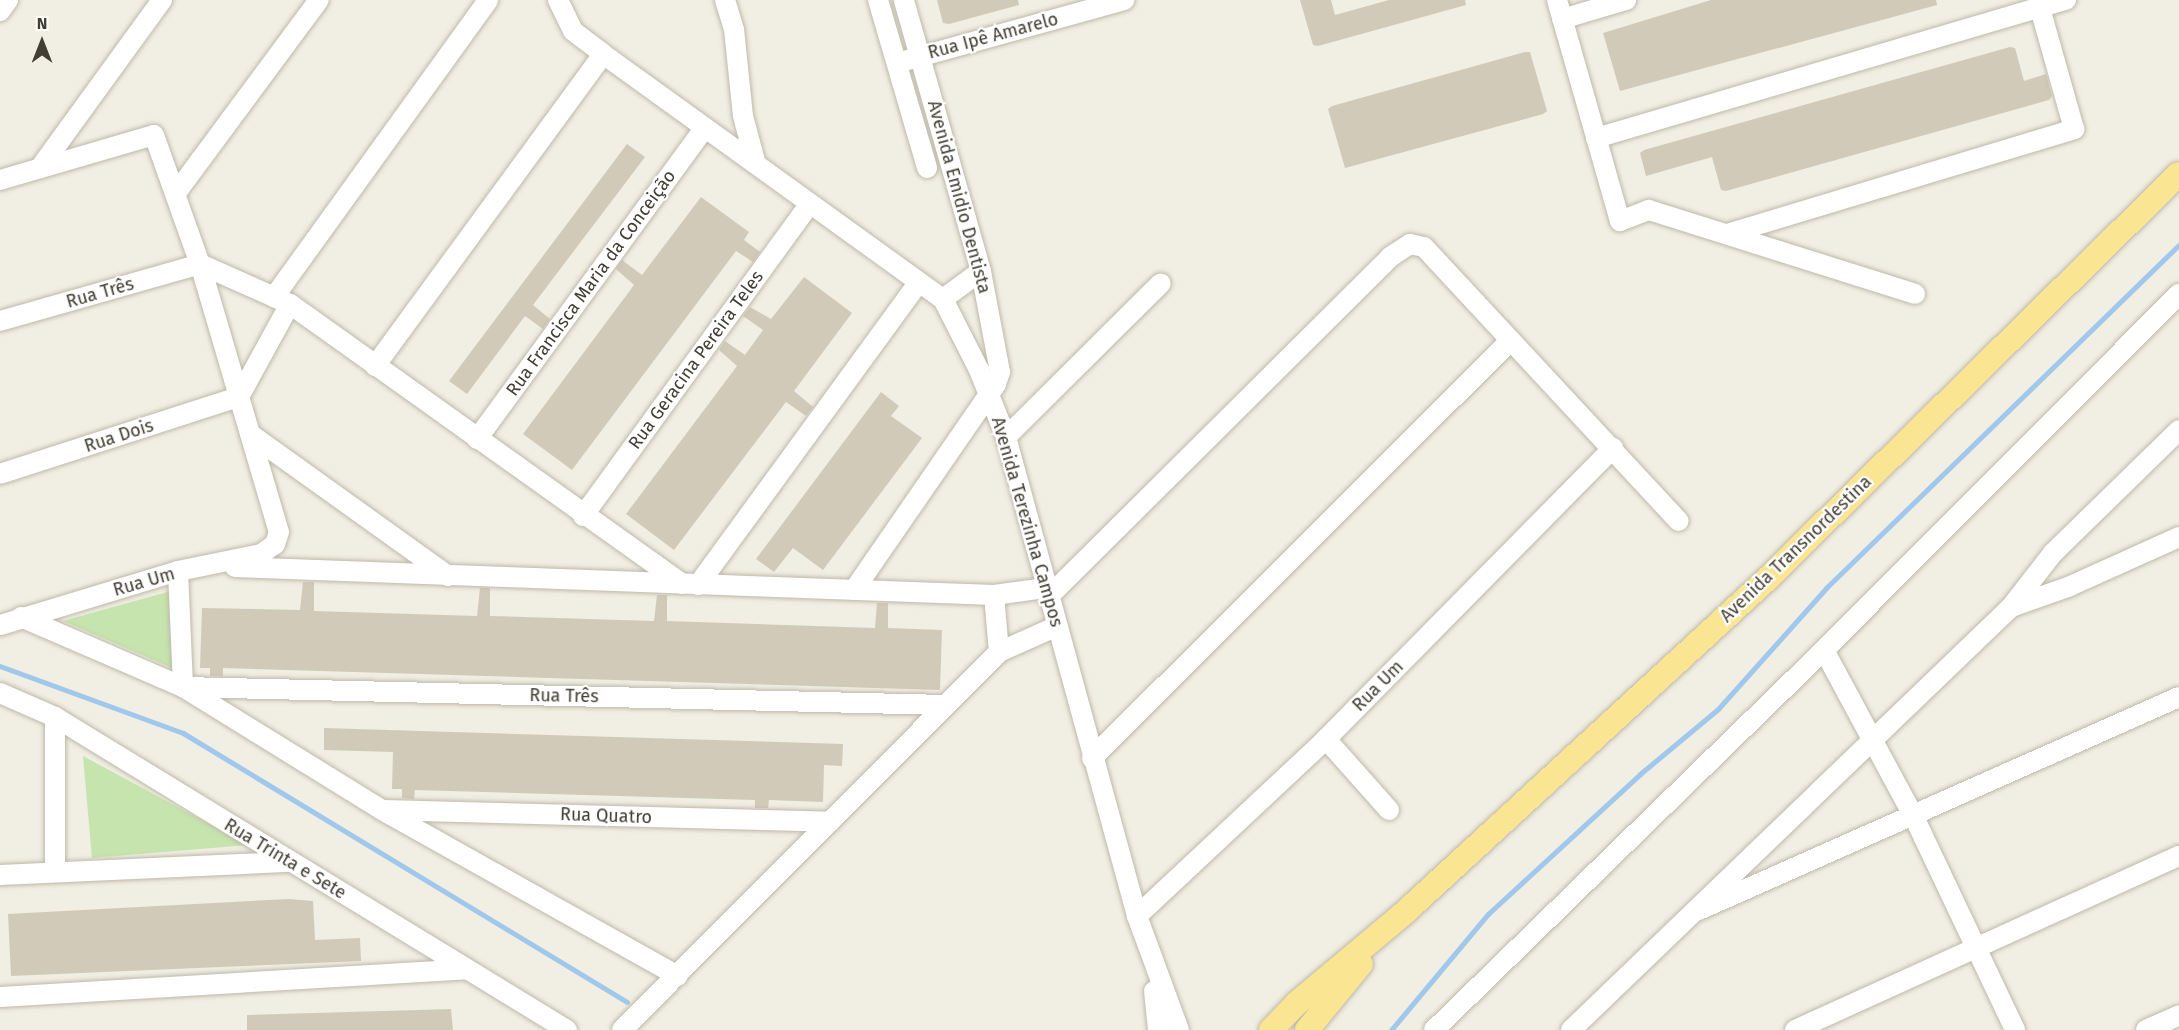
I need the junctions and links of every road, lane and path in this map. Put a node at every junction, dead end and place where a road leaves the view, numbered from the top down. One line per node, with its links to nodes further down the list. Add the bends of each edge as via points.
1 (8, 0): 14 (street)
2 (162, 0): 22 (street)
3 (319, 0): 26 (street)
4 (488, 0): 36 (street)
5 (558, 0): 16 (street, Avenida Terezinha Campos, via 573,31)
6 (725, 0): 21 (street, via 734,29 744,116)
7 (878, 0): 18 (street, Avenida Emidio Dentista)
8 (904, 0): 17 (street, Avenida Emidio Dentista)
9 (1124, 0): 17 (street, Rua Ipê Amarelo)
10 (1557, 0): 15 (street)
11 (1626, 0): 15 (street)
12 (2066, 0): 13 (street)
13 (2040, 8): 20 (street); 28 (street, via 2074,129)
14 (0, 11)
15 (1562, 19): 20 (street)
16 (603, 54): 19 (street, Avenida Terezinha Campos); 39 (street)
17 (920, 55): 18 (street, Rua Ipê Amarelo); 30 (street, Avenida Emidio Dentista)
18 (897, 63): 23 (street, Avenida Emidio Dentista)
19 (705, 127): 21 (street, Avenida Terezinha Campos); 45 (street, Rua Francisca Maria da Conceição)
20 (1596, 138): 28 (street, via 1620,221 1649,210)
21 (754, 161): 27 (street, Avenida Terezinha Campos)
22 (40, 168): 25 (street); 26 (street, via 154,135)
23 (927, 168)
24 (2179, 174): 81 (main road, Avenida Transnordestina, via 1770,576)
25 (0, 180)
26 (176, 194): 29 (street)
27 (810, 204): 31 (street, Avenida Terezinha Campos); 48 (street, Rua Geracina Pereira Teles)
28 (1727, 234): 33 (street)
29 (200, 264): 36 (street); 37 (street, Rua Três); 41 (street)
30 (981, 271): 35 (street); 40 (street, Avenida Emidio Dentista, via 1000,364 998,379)
31 (919, 282): 35 (street, Avenida Terezinha Campos); 54 (street)
32 (1161, 283): 44 (street)
33 (1915, 294)
34 (2179, 294): 62 (street)
35 (943, 299): 40 (street, Avenida Terezinha Campos)
36 (282, 301): 39 (street); 41 (street)
37 (0, 321)
38 (1509, 342): 46 (street); 56 (street, via 1424,248 1416,244 1400,248); 71 (street)
39 (375, 366): 45 (street)
40 (989, 392): 44 (street, Avenida Terezinha Campos); 55 (street, Avenida Emidio Dentista)
41 (239, 397): 43 (street); 47 (street, Rua Dois)
42 (2179, 430): 58 (street, via 2053,553)
43 (250, 434): 51 (street, Rua Um, via 279,532 275,544 261,554); 53 (street)
44 (1006, 437): 56 (street, Avenida Terezinha Campos)
45 (477, 439): 48 (street)
46 (1613, 448): 49 (street); 70 (street, Rua Um)
47 (0, 474)
48 (583, 516): 54 (street)
49 (1679, 521)
50 (2179, 537): 58 (street, via 2068,587)
51 (214, 566): 52 (street, Rua Um); 53 (street)
52 (178, 572): 59 (street, Rua Um); 64 (street)
53 (448, 576): 54 (street)
54 (690, 584): 55 (street)
55 (854, 590): 57 (street)
56 (1047, 592): 57 (street); 61 (street, Avenida Terezinha Campos)
57 (994, 595): 63 (street)
58 (2011, 607): 69 (street)
59 (21, 617): 60 (street, Rua Um); 64 (street)
60 (0, 625)
61 (1057, 626): 63 (street); 71 (street, Avenida Terezinha Campos)
62 (1824, 650): 69 (street); 95 (street)
63 (999, 652): 67 (street)
64 (183, 687): 67 (street, Rua Três); 72 (street)
65 (0, 693): 68 (street, Rua Trinta e Sete)
66 (2179, 697): 74 (street)
67 (946, 705): 75 (street)
68 (55, 717): 77 (street, Rua Trinta e Sete); 78 (street)
69 (1873, 738): 74 (street); 80 (street)
70 (1326, 739): 73 (street); 82 (street, Rua Um)
71 (1092, 758): 82 (street, Avenida Terezinha Campos)
72 (382, 810): 75 (street, Rua Quatro); 86 (street)
73 (1389, 810)
74 (1914, 817): 80 (street); 84 (street)
75 (830, 822): 86 (street)
76 (2179, 856): 84 (street)
77 (290, 862): 78 (street); 85 (street, Rua Trinta e Sete)
78 (55, 872): 79 (street)
79 (0, 875)
80 (1694, 912): 96 (street)
81 (1403, 914): 93 (main road, Avenida Transnordestina, via 1297,1003); 94 (main road, Avenida Transnordestina)
82 (1137, 916): 83 (street, Avenida Terezinha Campos)
83 (1146, 944): 91 (street); 92 (street)
84 (1976, 947): 97 (street); 98 (street)
85 (467, 969): 87 (street); 89 (street, Rua Trinta e Sete)
86 (678, 976): 90 (street)
87 (0, 997)
88 (2179, 1015): 99 (street)
89 (567, 1030)
90 (622, 1030)
91 (1158, 1030)
92 (1179, 1030)
93 (1271, 1030)
94 (1307, 1030)
95 (1434, 1030)
96 (1571, 1030)
97 (1795, 1030)
98 (2015, 1030)
99 (2146, 1030)

